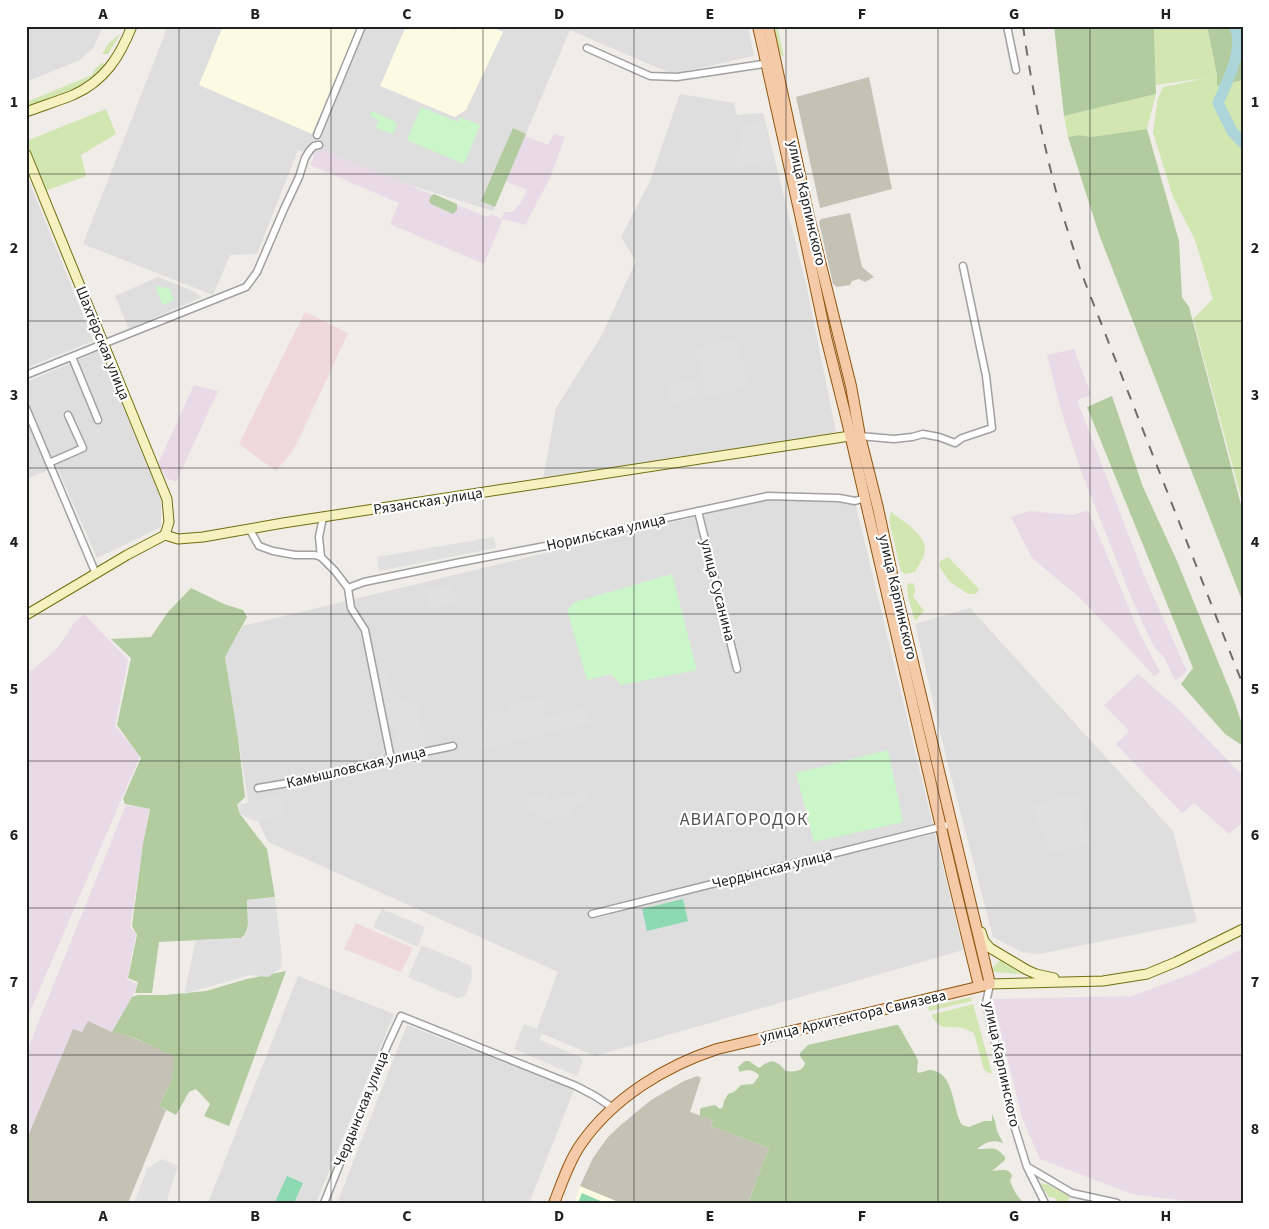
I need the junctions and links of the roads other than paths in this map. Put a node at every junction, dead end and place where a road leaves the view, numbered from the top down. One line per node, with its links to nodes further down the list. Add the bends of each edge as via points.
1 (132, 26): 9 (main road, via 120,53 96,81 74,94)
2 (362, 26): 10 (street)
3 (758, 26): 7 (main road, улица Карпинского)
4 (768, 26): 7 (main road, улица Карпинского)
5 (1007, 26): 8 (street)
6 (587, 48): 7 (street, via 650,76 677,77)
7 (771, 62): 14 (main road, улица Карпинского); 15 (main road, улица Карпинского)
8 (1016, 70)
9 (26, 112)
10 (317, 135)
11 (320, 145): 16 (street, via 314,146 305,158 257,272 246,288)
12 (26, 154): 16 (main road, Шахтёрская улица)
13 (964, 266): 22 (street, via 986,376 992,428 955,443 923,434 894,439)
14 (836, 326): 15 (main road, via 832,334); 22 (main road, улица Карпинского, via 851,386)
15 (824, 329): 22 (main road, улица Карпинского, via 847,421)
16 (103, 344): 17 (street); 28 (main road, Шахтёрская улица, via 167,500 169,522)
17 (72, 357): 18 (street); 21 (street)
18 (26, 375)
19 (26, 408): 23 (street)
20 (68, 415): 23 (street, via 83,448)
21 (98, 420)
22 (855, 436): 24 (main road, улица Карпинского); 26 (main road, Рязанская улица); 33 (main road, улица Карпинского, via 878,508)
23 (49, 463): 30 (street)
24 (865, 498): 25 (street, Норильская улица, via 855,501 768,496); 33 (main road, улица Карпинского)
25 (698, 511): 31 (street, Норильская улица); 34 (street, улица Сусанина)
26 (323, 517): 27 (main road, Рязанская улица); 29 (street, via 319,537)
27 (250, 530): 28 (main road, Рязанская улица, via 178,539); 29 (street, via 259,546 295,555)
28 (166, 534): 30 (main road)
29 (321, 557): 31 (street)
30 (96, 574): 32 (main road)
31 (348, 588): 36 (street, via 350,608 365,630)
32 (26, 615)
33 (903, 640): 38 (main road, улица Карпинского)
34 (737, 669)
35 (453, 746): 36 (street, Камышловская улица)
36 (391, 758): 37 (street, Камышловская улица)
37 (258, 788)
38 (947, 826): 39 (main road, улица Карпинского); 40 (street, Чердынская улица); 45 (main road, улица Карпинского)
39 (973, 913): 44 (main road, via 990,948 1027,970); 45 (main road, улица Карпинского)
40 (592, 914)
41 (1243, 921): 43 (main road, улица Архитектора Свиязева)
42 (1243, 929): 43 (main road, улица Архитектора Свиязева)
43 (1215, 943): 44 (main road, улица Архитектора Свиязева, via 1147,974 1112,980)
44 (1071, 981): 45 (main road, улица Архитектора Свиязева)
45 (984, 985): 46 (street); 46 (street, улица Карпинского); 47 (main road, улица Архитектора Свиязева, via 717,1048 667,1070)
46 (986, 1003): 48 (street, улица Карпинского, via 1013,1122)
47 (613, 1108): 49 (street, Чердынская улица, via 576,1086 401,1016); 50 (main road, улица Архитектора Свиязева, via 580,1145)
48 (1027, 1166): 51 (street, улица Карпинского); 52 (street, via 1072,1193)
49 (324, 1203)
50 (554, 1203)
51 (1044, 1203)
52 (1117, 1203)

